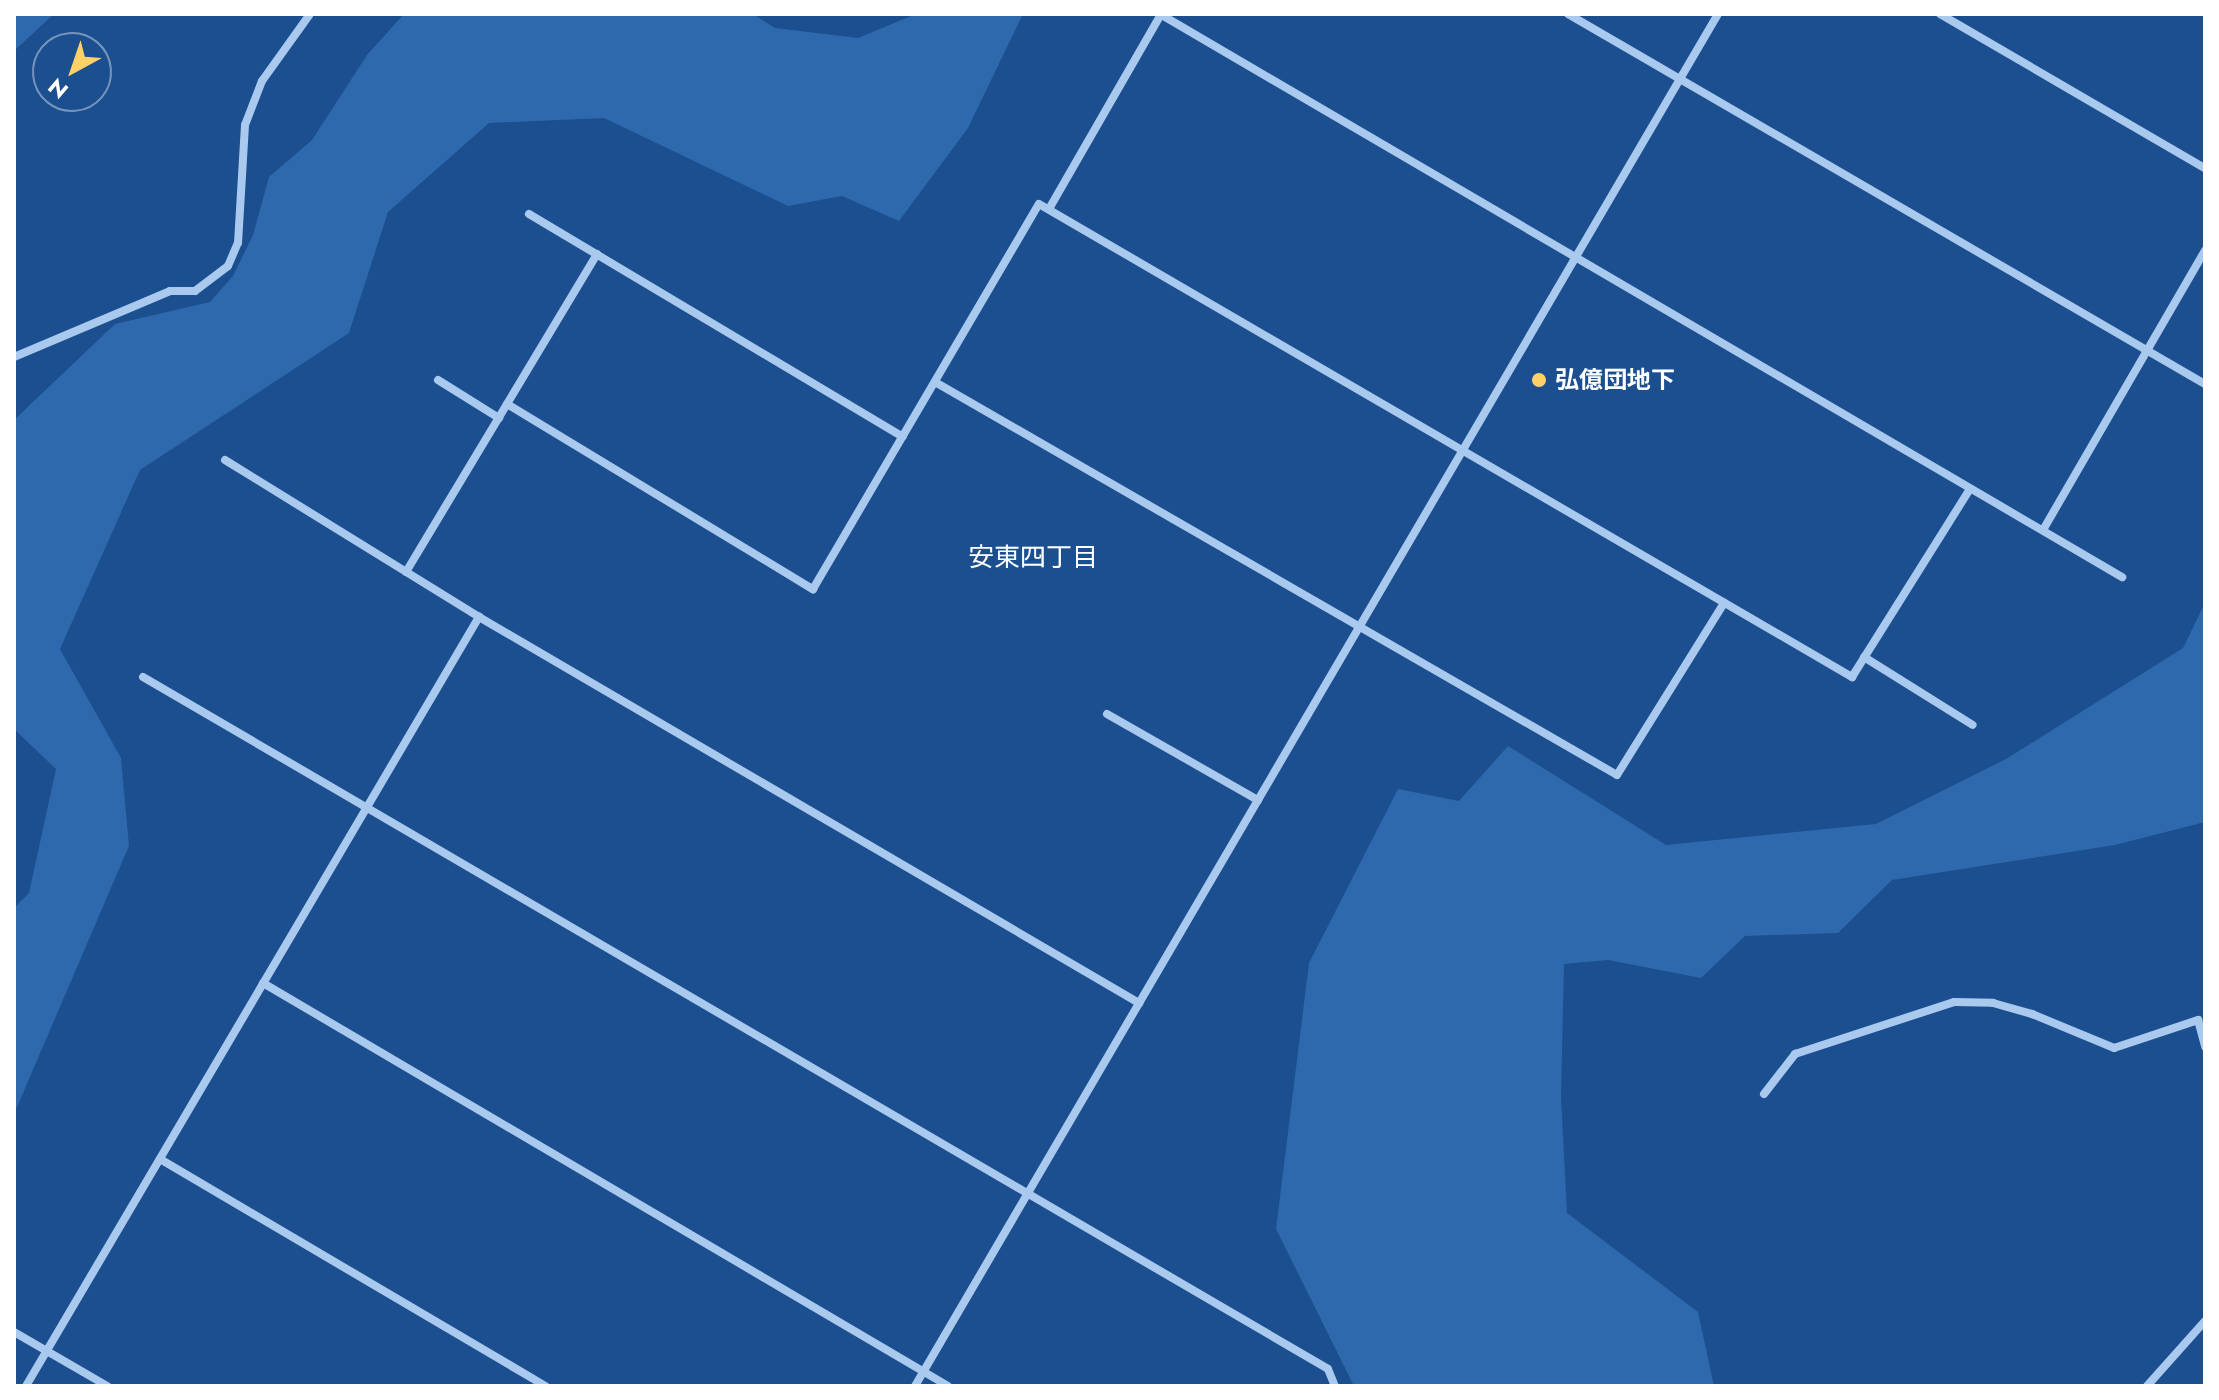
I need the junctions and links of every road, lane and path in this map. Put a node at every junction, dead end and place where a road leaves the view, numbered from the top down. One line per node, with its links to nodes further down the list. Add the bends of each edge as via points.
1 (310, 14): 14 (street, via 262,81 245,125 238,243 228,266 195,291 170,291)
2 (1160, 14): 8 (street); 12 (street)
3 (1568, 14): 6 (street)
4 (1718, 14): 6 (street)
5 (1940, 14): 7 (street)
6 (1680, 80): 12 (street); 13 (street)
7 (2205, 168)
8 (1049, 209): 16 (street, via 1039,204); 21 (street)
9 (529, 214): 11 (street)
10 (2205, 250): 13 (street)
11 (597, 254): 18 (street); 20 (street)
12 (1574, 260): 21 (street); 23 (street)
13 (2147, 351): 17 (street); 24 (street)
14 (14, 357)
15 (438, 380): 19 (street)
16 (935, 382): 20 (street); 29 (street)
17 (2205, 384)
18 (507, 404): 19 (street); 20 (street, via 813,589)
19 (499, 418): 25 (street)
20 (903, 437)
21 (1463, 451): 27 (street); 29 (street)
22 (225, 460): 25 (street)
23 (1970, 489): 24 (street); 30 (street)
24 (2043, 530): 26 (street)
25 (406, 572): 28 (street)
26 (2122, 577)
27 (1724, 603): 29 (street, via 1617,775); 30 (street, via 1852,677)
28 (479, 617): 35 (street); 37 (street)
29 (1361, 624): 34 (street)
30 (1864, 657): 33 (street)
31 (143, 677): 35 (street)
32 (1107, 714): 34 (street)
33 (1973, 725)
34 (1258, 800): 37 (street)
35 (366, 808): 36 (street); 41 (street)
36 (263, 983): 40 (street); 45 (street)
37 (1139, 1003): 41 (street)
38 (2205, 1047): 39 (street, via 2198,1020 2114,1048 2032,1014 1993,1003 1954,1002 1795,1054)
39 (1764, 1094)
40 (160, 1159): 44 (street); 48 (street)
41 (1026, 1195): 45 (street); 51 (street, via 1328,1369)
42 (2205, 1321): 52 (street)
43 (14, 1332): 44 (street)
44 (47, 1351): 46 (street); 47 (street)
45 (923, 1372): 49 (street); 50 (street)
46 (26, 1386)
47 (107, 1386)
48 (546, 1386)
49 (915, 1386)
50 (948, 1386)
51 (1335, 1386)
52 (2147, 1386)

